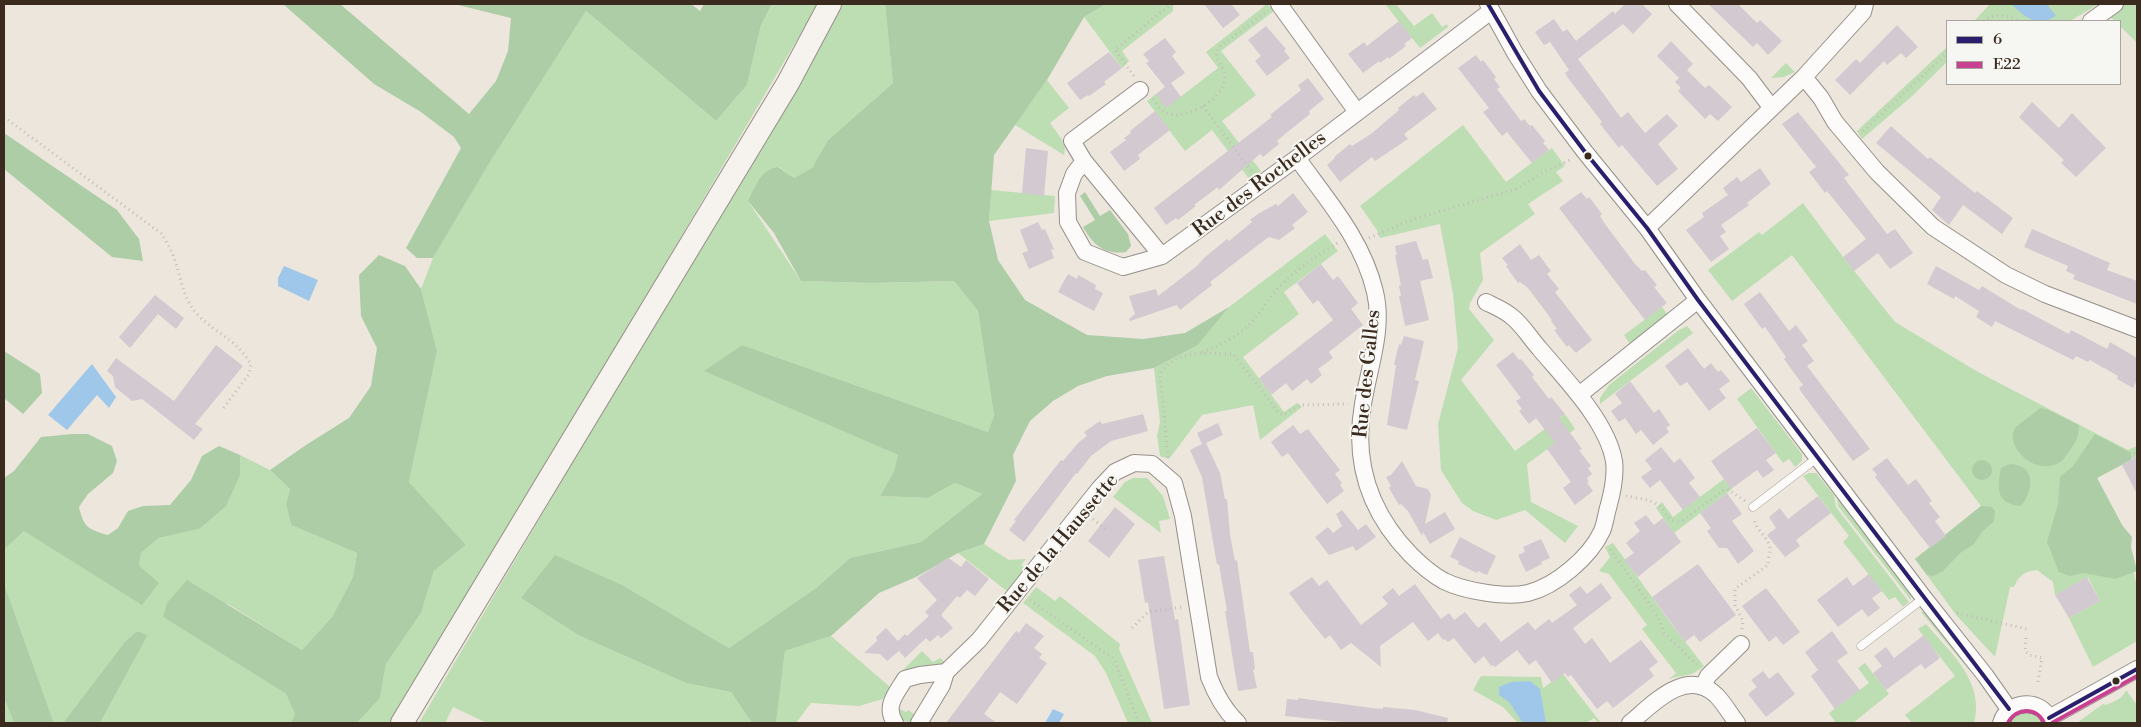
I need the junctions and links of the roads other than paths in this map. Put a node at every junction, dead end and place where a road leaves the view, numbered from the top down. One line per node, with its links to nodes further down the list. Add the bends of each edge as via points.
1 (830, 4): 31 (main road, via 788,83)
2 (1677, 4): 10 (street, via 1750,78)
3 (1865, 4): 8 (street, via 1863,12)
4 (2116, 4): 7 (street)
5 (1274, 6): 11 (street)
6 (1490, 7): 11 (street, Rue des Rochelles); 14 (street, via 1539,91)
7 (2092, 20)
8 (1804, 77): 10 (street); 18 (street, via 1851,141 1933,227 2006,275 2044,294)
9 (1145, 93): 13 (street, via 1072,141)
10 (1771, 107): 14 (street)
11 (1357, 112): 12 (street, Rue des Rochelles)
12 (1297, 158): 15 (street, Rue des Rochelles); 19 (street, Rue des Galles, via 1355,238 1376,293 1377,325 1360,441 1365,477 1376,509 1394,538 1417,561 1444,581 1484,593 1528,593 1563,577 1585,555 1602,531 1612,492 1614,461 1602,427)
13 (1084, 161): 15 (street); 15 (street, Rue des Rochelles, via 1074,174 1067,193 1068,222 1085,252 1123,267)
14 (1647, 228): 16 (street)
15 (1162, 256)
16 (1698, 300): 19 (street); 20 (street)
17 (1486, 302): 19 (street, Rue des Galles, via 1511,316)
18 (2137, 329)
19 (1579, 395)
20 (1817, 458): 21 (lane); 22 (street)
21 (1752, 507)
22 (1924, 598): 24 (lane); 28 (street, via 1985,675)
23 (1741, 644): 27 (street)
24 (1861, 646)
25 (2137, 669): 29 (street)
26 (946, 672): 30 (street, Rue de la Haussette, via 979,640 1115,472 1134,463 1152,464 1174,483 1183,516 1209,677); 32 (street, via 905,679 889,705); 33 (street, Rue de la Haussette, via 942,686)
27 (1706, 681): 34 (street, via 1672,689); 35 (street)
28 (2005, 716): 29 (street, via 2020,704 2033,704 2044,710)
29 (2050, 720)
30 (1231, 721)
31 (402, 723)
32 (895, 723)
33 (919, 723)
34 (1630, 723)
35 (1737, 723)

